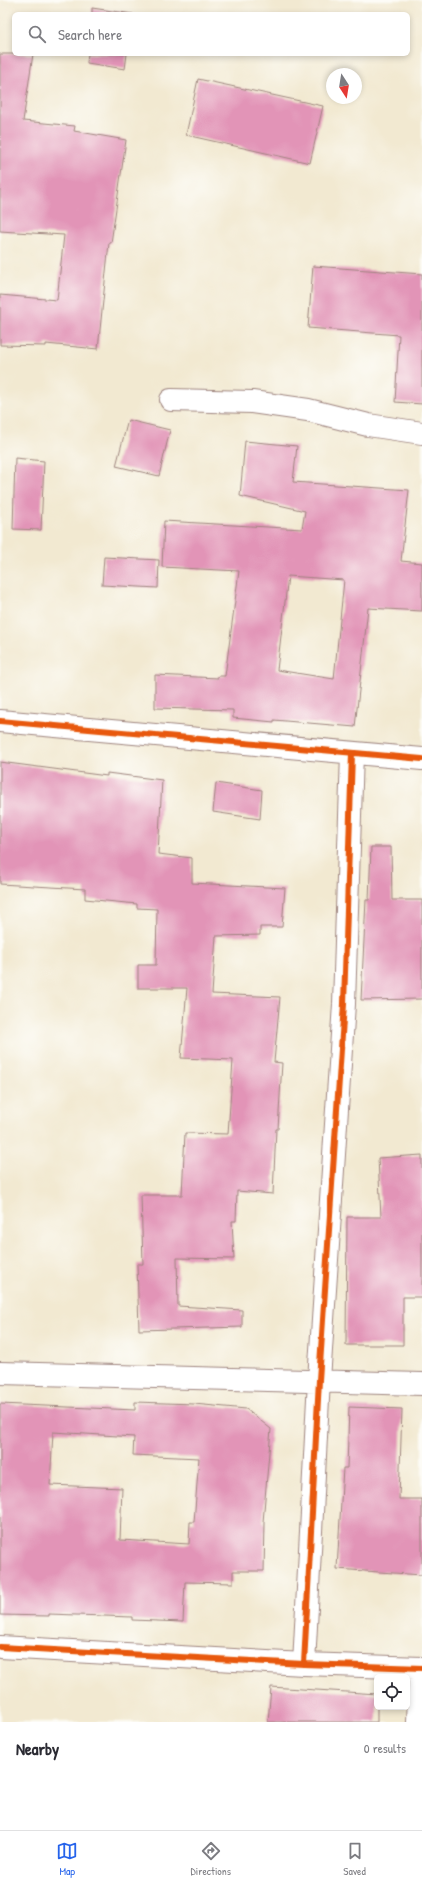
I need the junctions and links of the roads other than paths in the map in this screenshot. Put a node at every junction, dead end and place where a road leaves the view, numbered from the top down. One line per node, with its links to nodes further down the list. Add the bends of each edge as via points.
1 (171, 400): 2 (street, via 252,402 308,410 368,425)
2 (422, 433)
3 (0, 721): 4 (street)
4 (352, 753): 5 (street); 7 (street, via 344,1004)
5 (422, 759)
6 (0, 1373): 7 (street)
7 (319, 1380): 8 (street); 10 (street)
8 (422, 1384)
9 (0, 1647): 10 (street)
10 (304, 1664): 11 (street)
11 (421, 1668): 12 (street)
12 (418, 1722)

